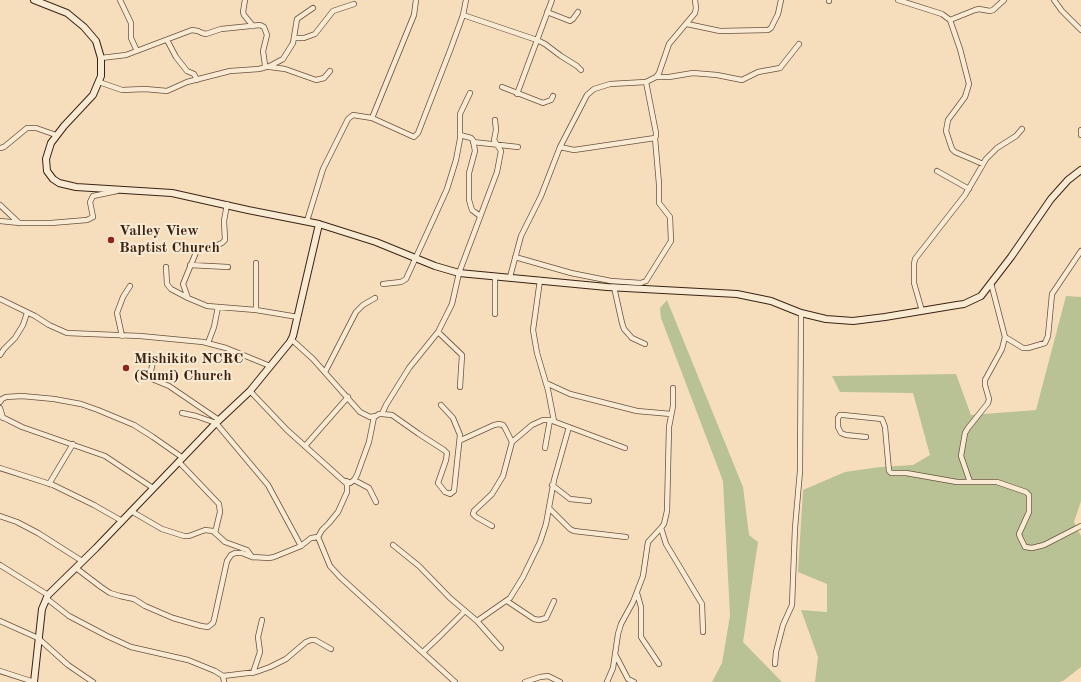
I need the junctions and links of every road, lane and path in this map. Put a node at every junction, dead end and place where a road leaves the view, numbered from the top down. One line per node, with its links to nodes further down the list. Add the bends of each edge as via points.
1 (34, 0): 26 (main road, via 67,13 84,27 96,41)
2 (120, 0): 25 (street, via 132,23 131,38)
3 (245, 0): 19 (street, via 243,12)
4 (416, 0): 38 (street, via 414,15)
5 (466, 0): 16 (street)
6 (552, 0): 14 (street)
7 (695, 0): 18 (street, via 695,13)
8 (781, 0): 18 (street, via 778,14 768,30 720,31)
9 (898, 0): 17 (street, via 942,14)
10 (1004, 0): 17 (street, via 993,10 979,9)
11 (1054, 0): 20 (street)
12 (354, 4): 21 (street, via 333,11 315,34)
13 (313, 8): 21 (street, via 297,19)
14 (547, 12): 15 (street, via 570,21); 23 (street)
15 (578, 12)
16 (463, 15): 23 (street); 38 (street, via 416,136 410,136)
17 (950, 20): 51 (street, via 969,84 965,97 948,120 946,131 952,149)
18 (687, 24): 30 (street, via 669,44)
19 (253, 26): 22 (street, via 221,29 206,34 195,30); 27 (street, via 263,26 265,29 267,37 263,51 265,65)
20 (1081, 30)
21 (294, 38): 27 (street, via 283,59)
22 (167, 40): 25 (street); 31 (street, via 176,57)
23 (537, 40): 28 (street); 36 (street)
24 (799, 44): 30 (street, via 780,68 758,72 742,80 693,72 669,78)
25 (137, 51): 26 (street, via 122,56)
26 (101, 58): 32 (main road)
27 (268, 66): 29 (street, via 316,80 324,78); 31 (street, via 233,70)
28 (581, 70)
29 (330, 71)
30 (656, 77): 33 (street)
31 (197, 80): 32 (street, via 167,91 122,90)
32 (99, 82): 42 (main road, via 93,95)
33 (646, 82): 45 (street); 50 (street, via 610,84 587,95)
34 (502, 87): 36 (street)
35 (470, 93): 43 (street, via 460,114)
36 (517, 94): 37 (street, via 543,103 551,100)
37 (553, 96)
38 (372, 118): 60 (street, via 352,115 348,119 323,169)
39 (495, 120): 47 (street)
40 (1022, 129): 51 (street, via 997,148)
41 (1081, 130): 44 (street)
42 (56, 135): 49 (street, via 36,128 27,128); 55 (main road, via 46,159 47,171 53,179 58,183 76,187)
43 (460, 135): 46 (street, via 471,138); 65 (street, via 447,189)
44 (1081, 135)
45 (655, 138): 50 (street, via 574,150); 64 (street, via 659,203 670,217 671,241 646,281 612,281 571,273)
46 (473, 142): 47 (street); 58 (street, via 475,151 469,173 469,200 472,210)
47 (496, 145): 48 (street); 58 (street, via 501,151 497,172)
48 (518, 147)
49 (0, 148)
50 (560, 148): 64 (street, via 521,236)
51 (983, 164): 54 (street)
52 (1081, 170): 74 (main road, via 1051,198)
53 (937, 171): 54 (street)
54 (969, 189): 83 (street, via 915,259 914,283)
55 (124, 190): 56 (main road, via 172,193); 61 (street, via 93,196 90,202 94,217 87,220)
56 (227, 204): 60 (main road); 67 (street, via 224,241 197,250)
57 (0, 205): 61 (street)
58 (480, 216): 70 (street)
59 (0, 221): 61 (street)
60 (307, 221): 62 (main road)
61 (20, 223)
62 (319, 224): 65 (main road, via 376,242); 87 (main road)
63 (1081, 251): 90 (street, via 1052,294 1045,343 1023,348)
64 (515, 257): 72 (street)
65 (415, 258): 70 (main road); 75 (street, via 406,279)
66 (256, 263): 82 (street)
67 (190, 265): 69 (street); 78 (street, via 183,284)
68 (166, 267): 78 (street, via 169,288)
69 (228, 267)
70 (459, 273): 71 (main road); 88 (street, via 452,304)
71 (495, 276): 72 (main road); 86 (street)
72 (510, 277): 73 (main road)
73 (540, 280): 77 (main road); 98 (street, via 533,330)
74 (991, 283): 83 (main road, via 976,299); 90 (street)
75 (383, 284)
76 (130, 286): 89 (street, via 117,313)
77 (614, 287): 85 (main road, via 737,294 771,301); 93 (street, via 624,329 632,338)
78 (188, 298): 81 (street, via 207,306)
79 (374, 298): 97 (street, via 356,312)
80 (0, 299): 84 (street)
81 (218, 307): 82 (street); 92 (street)
82 (256, 310): 87 (street)
83 (922, 311): 85 (main road, via 853,321 826,319)
84 (27, 313): 89 (street, via 67,333); 94 (street, via 15,338)
85 (802, 313): 162 (street, via 800,471 792,604 783,625)
86 (495, 314)
87 (298, 317): 91 (main road)
88 (438, 332): 99 (street, via 462,354); 107 (street, via 410,368)
89 (122, 336): 92 (street)
90 (1005, 337): 125 (street, via 1002,349 985,380 988,403 965,434 961,456)
91 (291, 339): 96 (main road); 97 (street)
92 (208, 343): 96 (street)
93 (645, 344)
94 (0, 355)
95 (153, 362): 112 (street, via 150,375 152,379 169,386)
96 (270, 366): 101 (main road)
97 (325, 372): 102 (street)
98 (546, 383): 108 (street, via 570,394 637,411); 111 (street)
99 (460, 387)
100 (673, 388): 108 (street)
101 (250, 391): 112 (main road); 118 (street)
102 (348, 397): 110 (street, via 360,412); 118 (street)
103 (0, 402): 121 (street, via 6,397 22,396 81,404 134,425 153,436)
104 (441, 405): 115 (street, via 453,418 460,431)
105 (0, 408): 109 (street)
106 (182, 413): 112 (street)
107 (382, 414): 110 (street); 115 (street, via 392,415 447,453 438,484 450,494 454,491)
108 (671, 414): 137 (street, via 667,511)
109 (1, 417): 117 (street)
110 (374, 417): 123 (street, via 369,442)
111 (552, 421): 113 (street); 116 (street, via 543,420 532,425); 119 (street)
112 (217, 422): 121 (main road); 142 (street, via 268,485)
113 (569, 427): 120 (street); 127 (street)
114 (866, 437): 125 (street, via 841,434 838,427 840,415 882,419 891,473)
115 (460, 440): 116 (street, via 499,424 505,428)
116 (512, 442): 135 (street, via 503,476 492,494 474,511 476,517)
117 (73, 444): 126 (street); 128 (street, via 104,456)
118 (305, 446): 124 (street)
119 (545, 448)
120 (625, 448)
121 (181, 460): 128 (main road); 138 (street, via 219,504 220,512)
122 (0, 468): 126 (street)
123 (354, 480): 124 (street); 130 (street, via 367,487)
124 (346, 481): 139 (street, via 348,488 338,512)
125 (970, 482): 136 (street, via 997,482 1029,495 1029,512 1020,534 1025,546 1032,548 1044,545)
126 (49, 484): 134 (street)
127 (552, 485): 129 (street, via 570,499); 131 (street)
128 (153, 488): 132 (main road)
129 (589, 501)
130 (376, 502)
131 (549, 508): 140 (street, via 574,531); 150 (street, via 540,542 523,577)
132 (131, 511): 134 (main road); 138 (street, via 162,529 184,536 205,530)
133 (0, 516): 144 (street, via 38,533)
134 (122, 520): 144 (main road)
135 (492, 526)
136 (1081, 526)
137 (662, 528): 147 (street, via 648,542 643,576); 155 (street, via 666,544 702,604)
138 (215, 533): 143 (street, via 225,542 247,550)
139 (318, 537): 142 (street, via 311,538); 159 (street, via 335,572)
140 (626, 537)
141 (393, 545): 151 (street, via 419,566)
142 (300, 546): 143 (street, via 274,557)
143 (252, 557): 146 (street, via 238,553 228,558 214,620 204,627 174,618 134,599 110,592)
144 (82, 561): 146 (main road)
145 (0, 565): 148 (street)
146 (76, 568): 148 (main road)
147 (637, 593): 160 (street, via 621,624); 161 (street, via 641,607 641,637)
148 (47, 596): 156 (main road, via 42,609); 165 (street, via 70,616 131,647 188,660)
149 (554, 602): 150 (street, via 546,618 539,620)
150 (505, 603): 154 (street)
151 (465, 611): 154 (street); 159 (street)
152 (0, 620): 156 (street)
153 (262, 620): 164 (street, via 258,637 260,652)
154 (477, 621): 157 (street)
155 (703, 632)
156 (38, 638): 166 (main road); 167 (street, via 68,665)
157 (501, 648)
158 (331, 649): 164 (street, via 311,640 286,659)
159 (422, 652): 169 (street)
160 (615, 654): 172 (street); 173 (street, via 628,679)
161 (659, 664)
162 (775, 664)
163 (0, 671): 166 (street)
164 (253, 673): 165 (street)
165 (223, 676): 168 (street)
166 (34, 682)
167 (93, 682)
168 (224, 682)
169 (456, 682)
170 (525, 682): 171 (street, via 548,676)
171 (560, 682)
172 (607, 682)
173 (634, 682)

